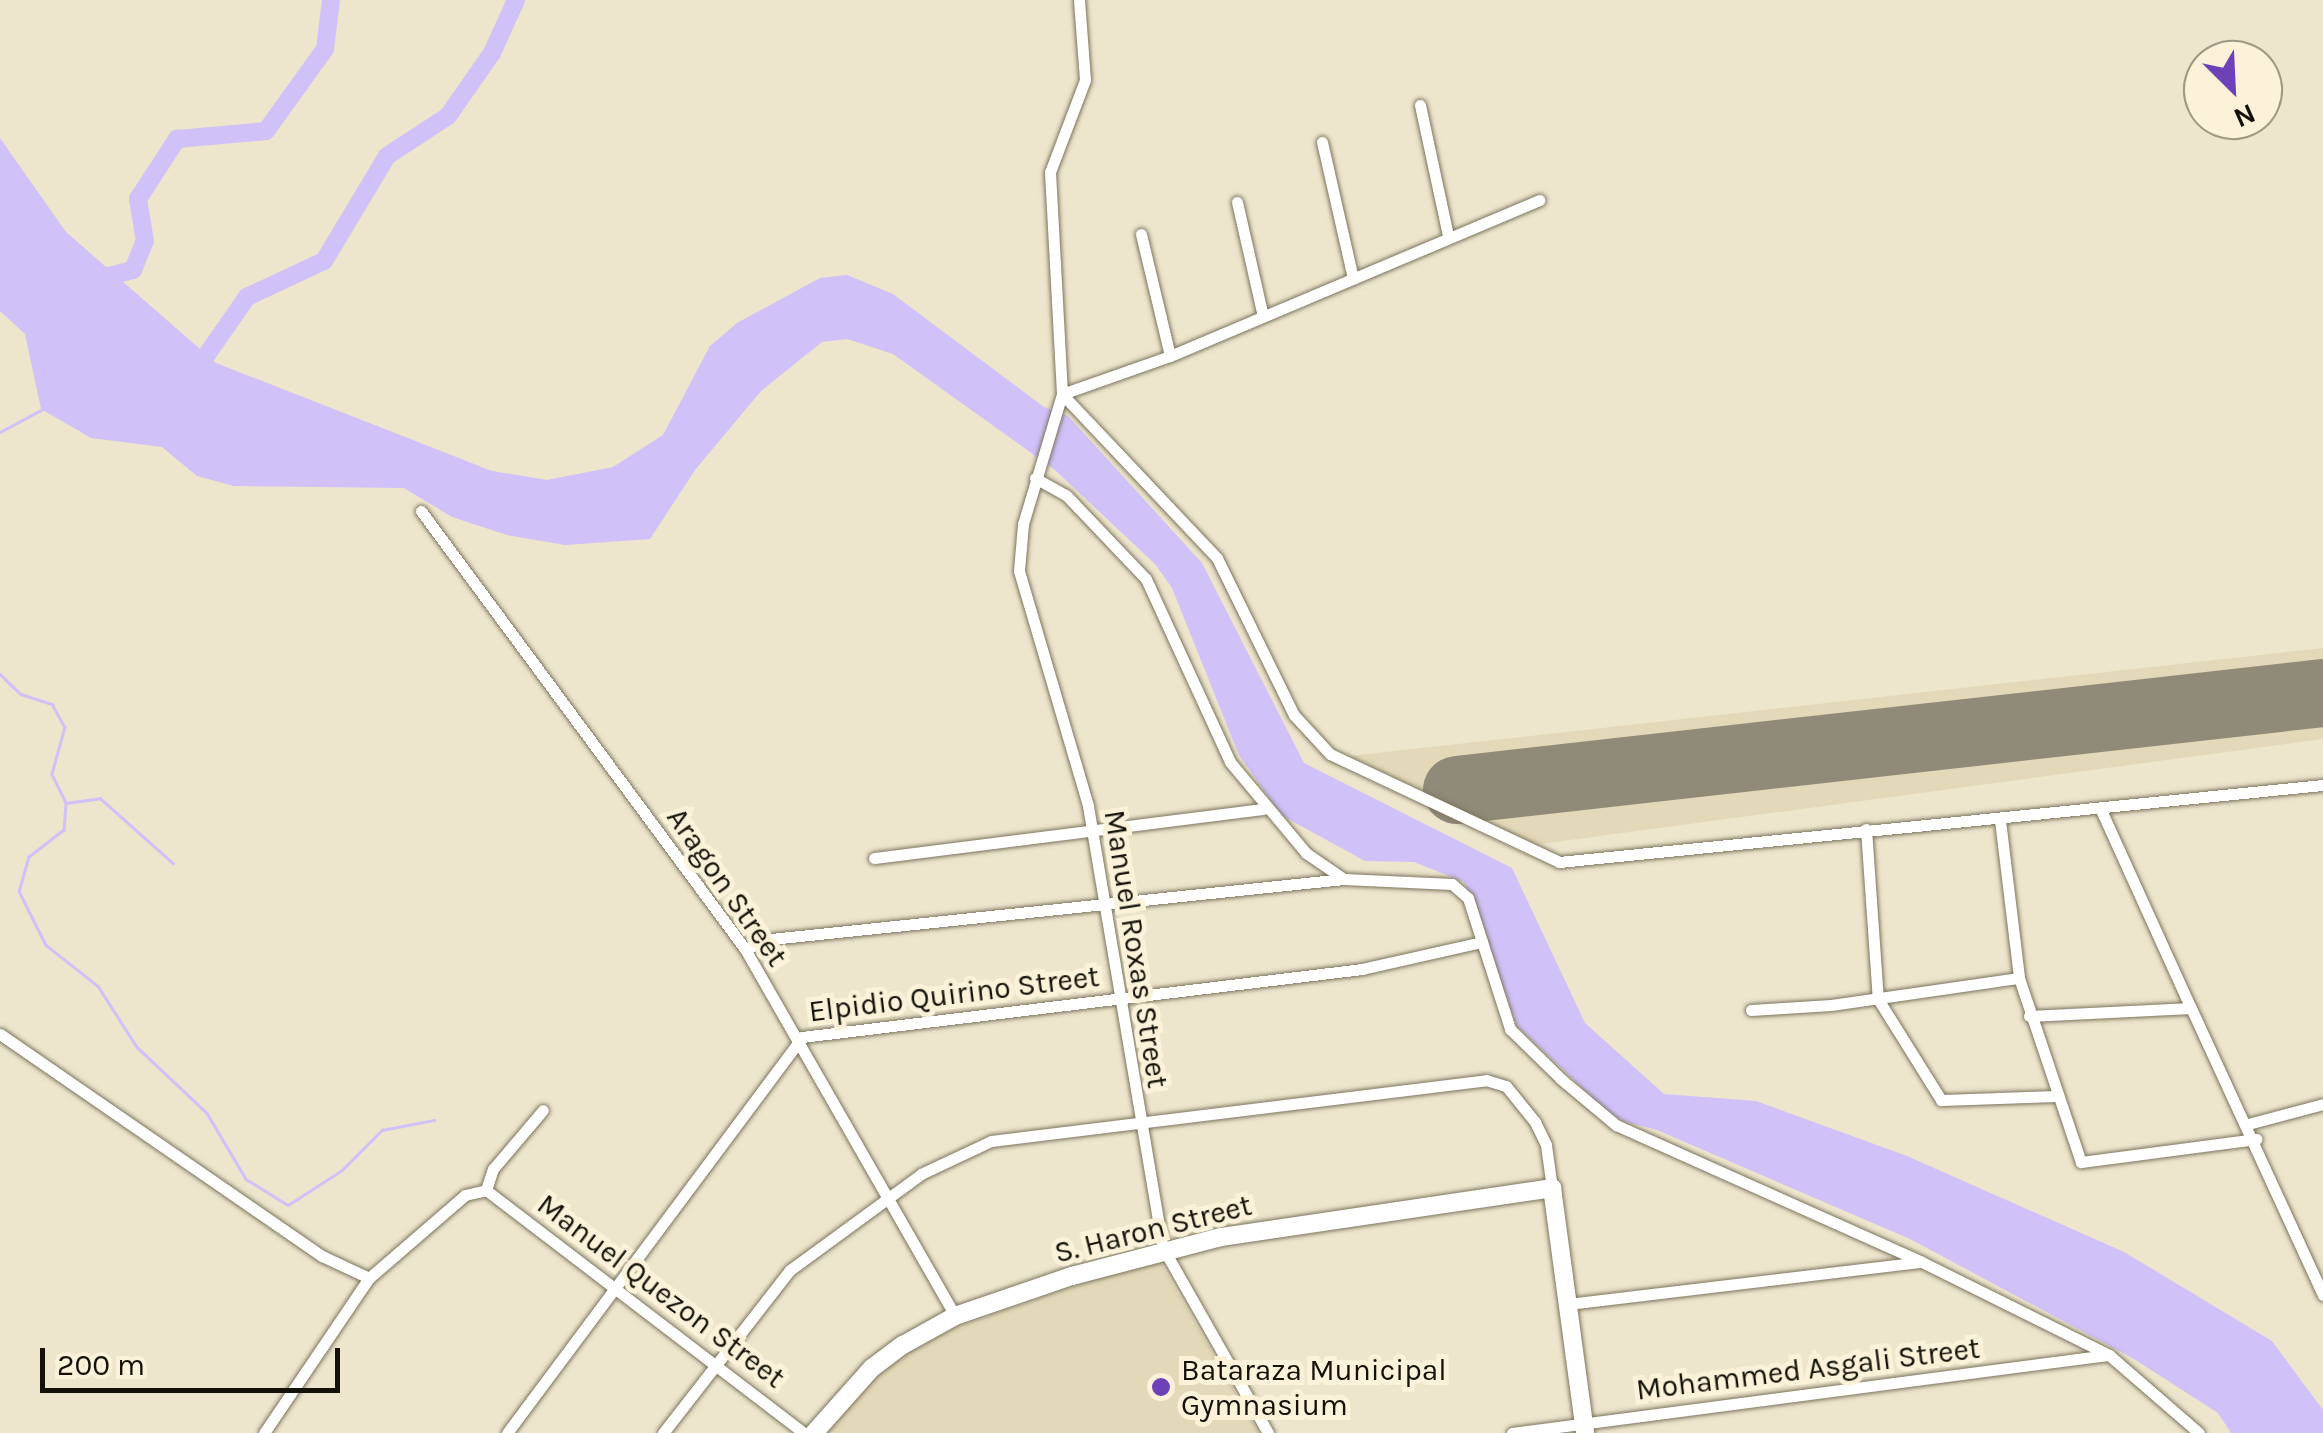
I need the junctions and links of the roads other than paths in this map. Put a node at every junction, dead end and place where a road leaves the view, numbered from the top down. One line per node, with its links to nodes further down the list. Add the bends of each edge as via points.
1 (1079, 0): 11 (street, via 1085,80 1050,172)
2 (1420, 105): 7 (street)
3 (1322, 142): 8 (street)
4 (1540, 200): 7 (street)
5 (1237, 202): 9 (street)
6 (1140, 234): 10 (street)
7 (1448, 236): 8 (street)
8 (1352, 279): 9 (street)
9 (1264, 316): 10 (street)
10 (1170, 356): 11 (street)
11 (1062, 394): 12 (street, Manuel Roxas Street); 18 (street, via 1216,558 1294,715 1330,754 1558,862 1702,853)
12 (1035, 478): 15 (street, via 1066,495 1146,578 1212,730); 19 (street, Manuel Roxas Street, via 1019,571)
13 (420, 511): 24 (street, Aragon Street)
14 (2323, 785): 16 (street)
15 (1263, 809): 19 (street); 21 (street, via 1306,853)
16 (2101, 810): 17 (street); 28 (street)
17 (2000, 820): 18 (street); 25 (street)
18 (1866, 830): 27 (street)
19 (1093, 833): 20 (street); 22 (street, Manuel Roxas Street)
20 (874, 858)
21 (1344, 879): 22 (street); 23 (street, via 1452,884 1468,898)
22 (1105, 906): 24 (street, via 771,939); 26 (street, Manuel Roxas Street)
23 (1482, 942): 26 (street, Elpidio Quirino Street, via 1362,969); 43 (street, via 1510,1029 1616,1125)
24 (744, 949): 32 (street, Aragon Street)
25 (2019, 978): 27 (street); 30 (street)
26 (1118, 998): 32 (street, Elpidio Quirino Street, via 826,1031); 36 (street, Manuel Roxas Street)
27 (1878, 999): 29 (street); 33 (street, via 1941,1100)
28 (2191, 1008): 30 (street); 37 (street)
29 (1751, 1010)
30 (2029, 1016): 33 (street)
31 (0, 1034): 44 (street, via 322,1256)
32 (797, 1040): 41 (street, Aragon Street); 45 (street, Elpidio Quirino Street)
33 (2058, 1096): 38 (street, via 2081,1162)
34 (2323, 1104): 37 (street)
35 (543, 1110): 40 (street, via 492,1169)
36 (1140, 1124): 39 (street, via 1470,1080 1499,1084 1542,1134); 41 (street, via 991,1141 948,1157); 42 (street, Manuel Roxas Street)
37 (2248, 1124): 38 (street)
38 (2256, 1139): 46 (street)
39 (1552, 1188): 42 (street, S. Haron Street); 47 (street)
40 (486, 1190): 44 (street, via 465,1195); 45 (street, Manuel Quezon Street)
41 (886, 1198): 48 (street, Aragon Street); 50 (street, via 790,1270)
42 (1164, 1248): 48 (street, S. Haron Street); 57 (street, Manuel Roxas Street)
43 (1922, 1262): 47 (street); 49 (street)
44 (369, 1278): 52 (street)
45 (617, 1291): 50 (street, Manuel Quezon Street); 53 (street, Elpidio Quirino Street)
46 (2323, 1295)
47 (1568, 1304): 51 (street)
48 (956, 1316): 56 (street, S. Haron Street, via 872,1368)
49 (2109, 1355): 51 (street, Mohammed Asgali Street); 59 (street)
50 (717, 1363): 54 (street); 55 (street, Manuel Quezon Street)
51 (1584, 1427): 58 (street, Mohammed Asgali Street)
52 (264, 1433)
53 (507, 1433)
54 (664, 1433)
55 (804, 1433)
56 (814, 1433)
57 (1268, 1433)
58 (1512, 1433)
59 (2200, 1433)

